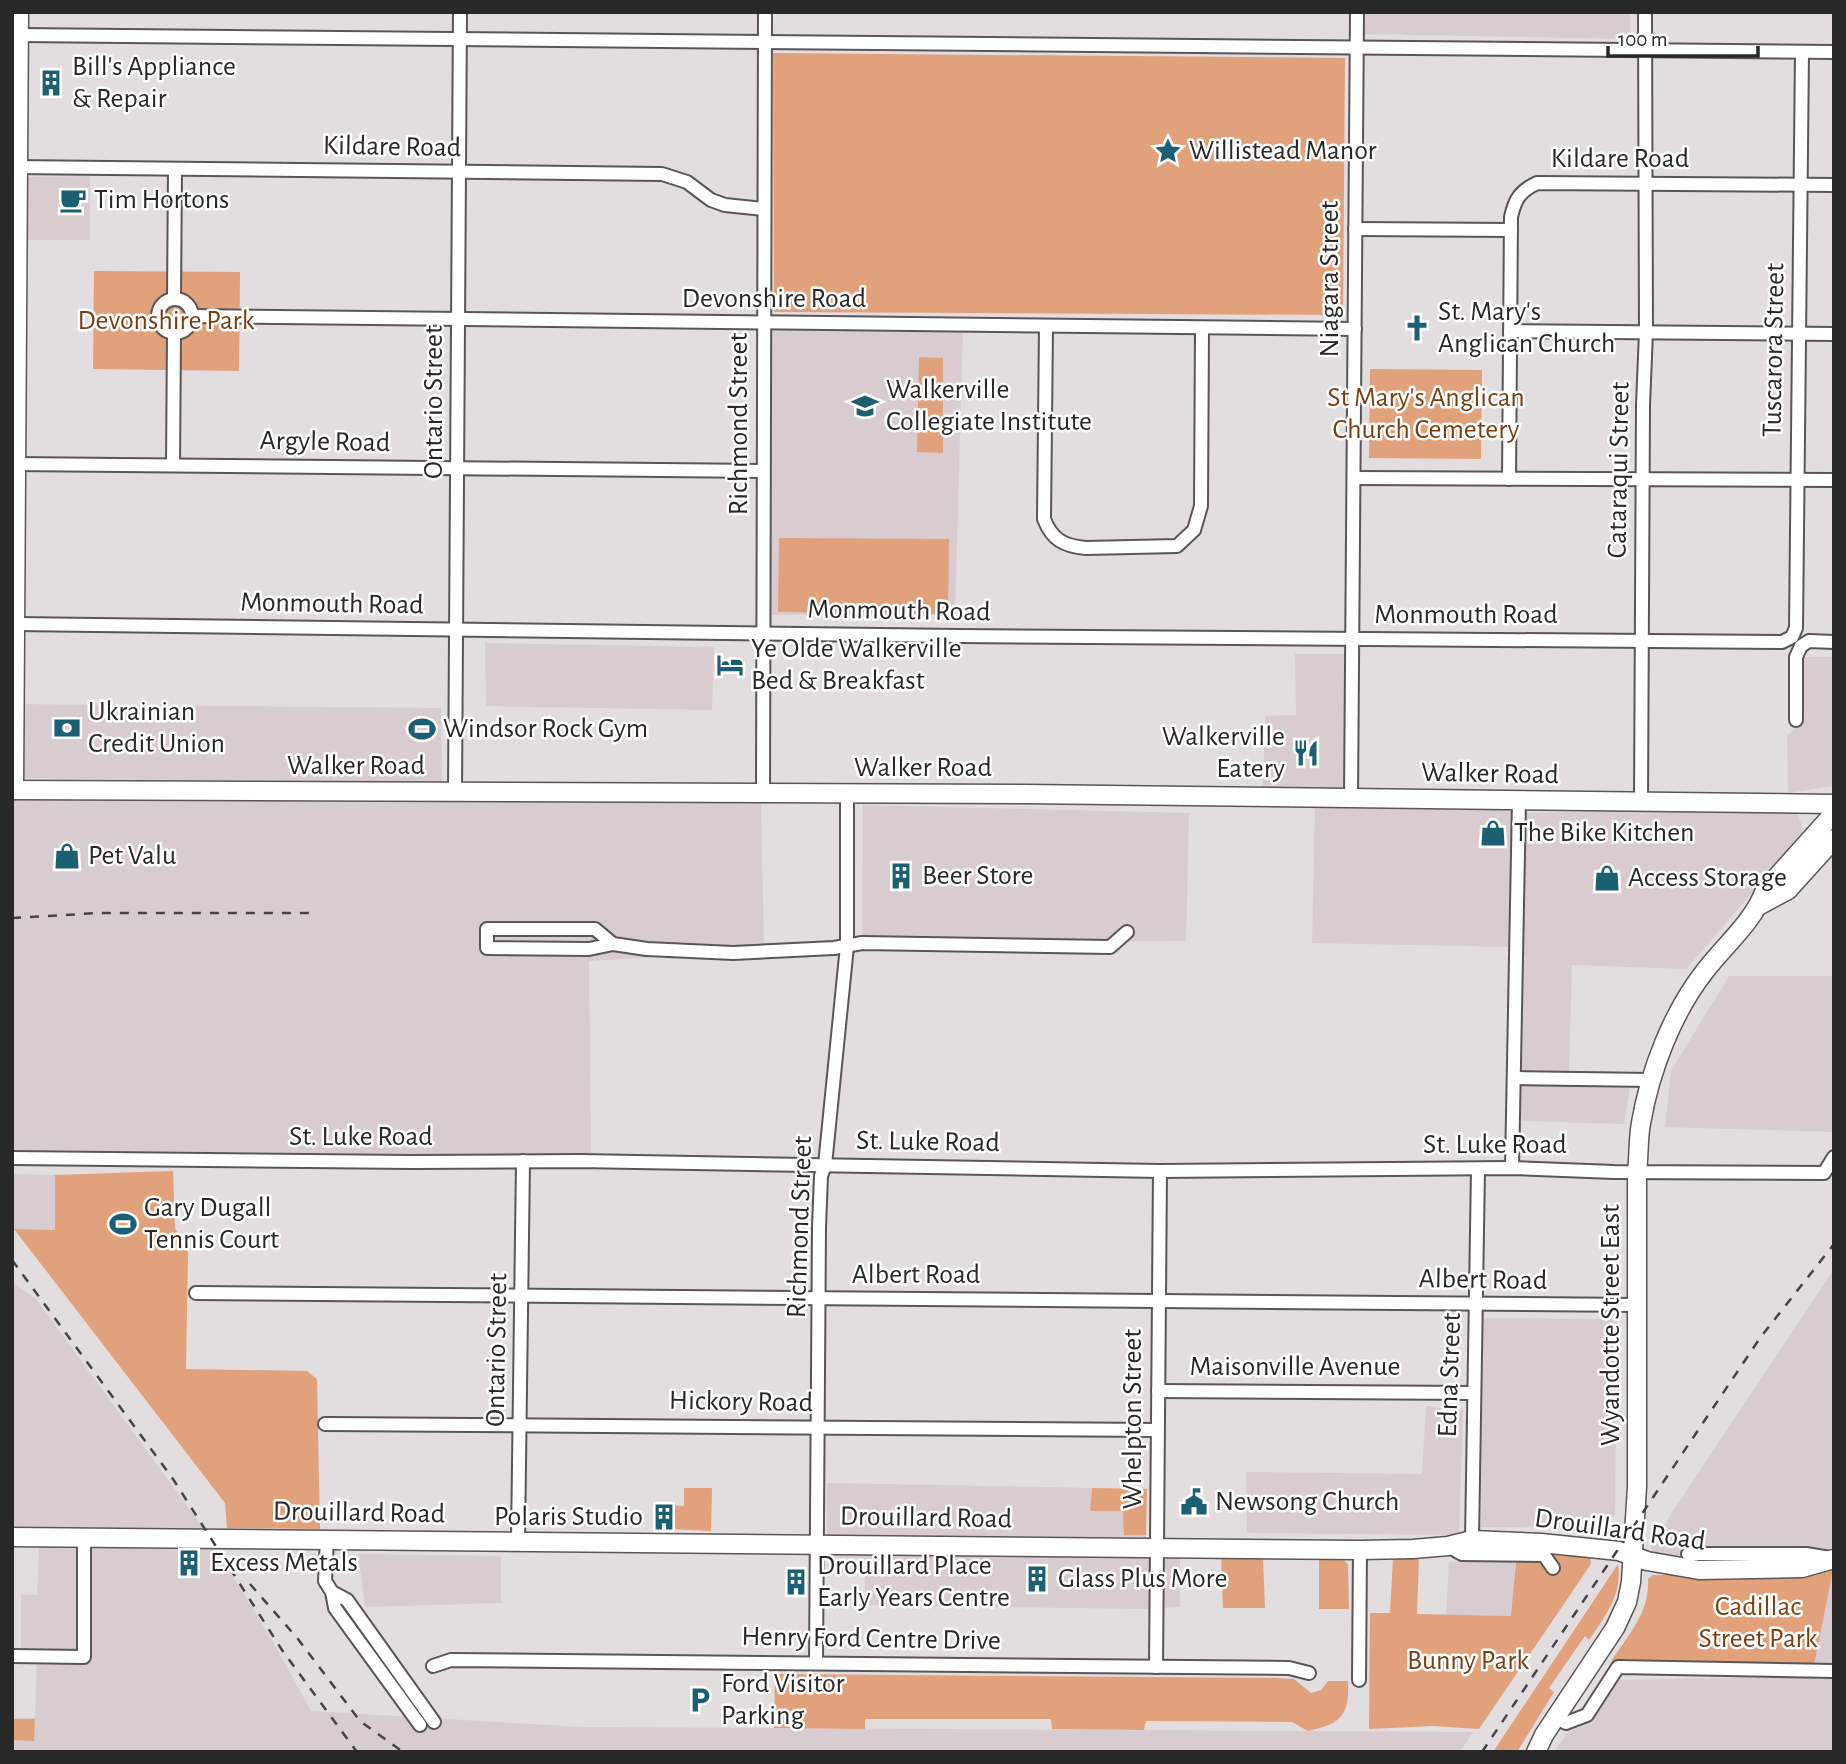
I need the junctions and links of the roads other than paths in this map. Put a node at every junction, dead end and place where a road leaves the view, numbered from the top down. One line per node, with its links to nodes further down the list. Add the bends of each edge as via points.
1 (19, 12): 6 (main road)
2 (460, 12): 7 (street, Ontario Street)
3 (765, 12): 8 (street, Richmond Street)
4 (1357, 12): 9 (street, Niagara Street)
5 (1645, 12): 10 (street, Cataraqui Street)
6 (19, 35): 7 (street); 13 (main road)
7 (460, 38): 8 (street); 15 (street, Ontario Street)
8 (764, 44): 9 (street); 19 (street, Richmond Street)
9 (1357, 49): 10 (street); 20 (street, Niagara Street)
10 (1645, 52): 11 (street); 16 (street, Cataraqui Street)
11 (1802, 52): 12 (street); 17 (street, Tuscarora Street)
12 (1834, 52)
13 (15, 167): 14 (street, Kildare Road); 34 (main road)
14 (175, 169): 15 (street, Kildare Road); 22 (street)
15 (459, 172): 19 (street, Kildare Road, via 662,174 687,182 711,200); 24 (street, Ontario Street)
16 (1644, 183): 17 (street, Kildare Road); 21 (street, Kildare Road, via 1537,183 1517,196); 30 (street, Cataraqui Street)
17 (1801, 185): 18 (street, Kildare Road); 32 (street, Tuscarora Street)
18 (1834, 185)
19 (764, 209): 25 (street, Richmond Street)
20 (1355, 229): 21 (street); 28 (street, Niagara Street)
21 (1511, 230): 29 (street, Kildare Road)
22 (174, 299): 23 (street, via 188,305); 31 (street, via 161,304 157,315 160,326)
23 (192, 316): 24 (street, Devonshire Road); 31 (street, via 189,327)
24 (458, 321): 25 (street, Devonshire Road); 36 (street, Ontario Street)
25 (763, 324): 26 (street, Devonshire Road); 37 (street, Richmond Street)
26 (1046, 326): 27 (street, Devonshire Road); 27 (street, via 1044,519 1058,541 1086,548 1177,546 1194,530 1201,506)
27 (1202, 328): 28 (street, Devonshire Road)
28 (1355, 330): 38 (street, Niagara Street)
29 (1510, 331): 30 (street); 39 (street, Kildare Road)
30 (1646, 332): 32 (street); 40 (street, Cataraqui Street)
31 (174, 334): 35 (street)
32 (1799, 334): 33 (street); 41 (street, Tuscarora Street)
33 (1834, 334)
34 (14, 464): 35 (street, Argyle Road); 43 (main road)
35 (173, 465): 36 (street, Argyle Road)
36 (458, 468): 37 (street, Argyle Road); 44 (street, Ontario Street)
37 (763, 471): 45 (street, Richmond Street)
38 (1354, 478): 39 (street); 46 (street, Niagara Street)
39 (1509, 479): 40 (street)
40 (1643, 479): 41 (street); 47 (street, Cataraqui Street)
41 (1797, 480): 42 (street); 48 (street, Tuscarora Street, via 1796,628 1792,637)
42 (1834, 480)
43 (15, 624): 44 (street, Monmouth Road); 51 (main road)
44 (456, 630): 45 (street, Monmouth Road); 53 (street, Ontario Street)
45 (764, 634): 46 (street, Monmouth Road); 54 (street, Richmond Street)
46 (1354, 639): 47 (street, Monmouth Road); 56 (street, Niagara Street)
47 (1642, 641): 48 (street, Monmouth Road); 58 (street, Cataraqui Street)
48 (1782, 642)
49 (1834, 642): 50 (street, via 1801,646 1796,657)
50 (1796, 720)
51 (13, 733): 52 (main road)
52 (13, 790): 53 (main road, Walker Road)
53 (455, 793): 54 (main road, Walker Road)
54 (764, 794): 55 (main road, Walker Road)
55 (847, 794): 56 (main road, Walker Road); 67 (street, Richmond Street)
56 (1351, 798): 57 (main road, Walker Road)
57 (1519, 800): 58 (main road, Walker Road); 68 (street)
58 (1641, 802): 59 (main road, Walker Road)
59 (1788, 804): 60 (main road, Walker Road); 63 (main road, via 1804,814 1810,829)
60 (1834, 804)
61 (1834, 813): 63 (main road, Wyandotte Street East)
62 (1834, 839): 64 (main road, Wyandotte Street East, via 1788,890)
63 (1802, 849): 64 (main road, Wyandotte Street East, via 1765,890)
64 (1759, 905): 69 (main road, Wyandotte Street East, via 1703,974 1677,1018)
65 (1127, 932): 67 (street, via 1110,947)
66 (613, 944): 66 (street, via 589,949 487,948 487,929 595,929); 67 (street, via 733,953)
67 (846, 946): 73 (street, Richmond Street)
68 (1515, 1078): 69 (street); 74 (street)
69 (1651, 1080): 77 (main road, Wyandotte Street East)
70 (1834, 1157): 77 (street, St. Luke Road, via 1824,1173)
71 (12, 1158): 72 (street, St. Luke Road)
72 (523, 1161): 73 (street, St. Luke Road); 79 (street, Ontario Street)
73 (825, 1165): 76 (street, St. Luke Road); 80 (street, Richmond Street, via 819,1227)
74 (1512, 1168): 75 (street, St. Luke Road); 77 (street, St. Luke Road)
75 (1478, 1169): 76 (street, St. Luke Road); 82 (street, Edna Street)
76 (1160, 1171): 81 (street, Whelpton Street)
77 (1637, 1171): 83 (main road, Wyandotte Street East)
78 (196, 1293): 79 (street, Albert Road)
79 (523, 1295): 80 (street, Albert Road); 87 (street, Ontario Street)
80 (820, 1299): 81 (street, Albert Road); 88 (street, Richmond Street)
81 (1158, 1301): 82 (street, Albert Road); 84 (street, Whelpton Street)
82 (1477, 1305): 83 (street, Albert Road); 85 (street, Edna Street)
83 (1636, 1305): 100 (main road, Wyandotte Street East)
84 (1158, 1391): 85 (street, Maisonville Avenue); 89 (street, Whelpton Street)
85 (1474, 1393): 94 (street, Edna Street)
86 (325, 1424): 87 (street, Hickory Road)
87 (521, 1424): 88 (street, Hickory Road); 93 (street, Ontario Street)
88 (818, 1427): 89 (street, Hickory Road); 95 (street, Richmond Street)
89 (1157, 1430): 97 (street, Whelpton Street)
90 (12, 1536): 91 (main road, Drouillard Road)
91 (84, 1537): 92 (main road, Drouillard Road); 104 (street, via 84,1657)
92 (327, 1539): 93 (main road, Drouillard Road); 103 (street, via 325,1581)
93 (518, 1540): 95 (main road, Drouillard Road)
94 (1472, 1540): 96 (main road, Drouillard Road); 100 (main road, Drouillard Road, via 1594,1547)
95 (817, 1543): 97 (main road, Drouillard Road); 105 (street, Richmond Street)
96 (1448, 1546): 98 (main road, Drouillard Road); 102 (street, via 1462,1553 1544,1555)
97 (1157, 1547): 98 (main road, Drouillard Road); 107 (street, Whelpton Street)
98 (1360, 1549): 110 (street)
99 (1688, 1554): 101 (street, via 1806,1554)
100 (1633, 1555): 101 (main road, Drouillard Road, via 1699,1570 1802,1568); 111 (main road, Wyandotte Street East, via 1627,1602 1615,1628)
101 (1834, 1559)
102 (1553, 1568)
103 (332, 1592): 112 (street, via 347,1600); 113 (street, via 335,1608)
104 (12, 1656)
105 (816, 1663): 106 (street, Henry Ford Centre Drive, via 451,1660); 107 (street, Henry Ford Centre Drive)
106 (433, 1666)
107 (1156, 1667): 109 (street, Henry Ford Centre Drive, via 1289,1668)
108 (1834, 1671): 111 (street, via 1618,1667 1587,1715 1566,1723)
109 (1308, 1673)
110 (1359, 1679)
111 (1555, 1717): 114 (main road, Wyandotte Street East)
112 (434, 1721)
113 (420, 1725)
114 (1536, 1752)

